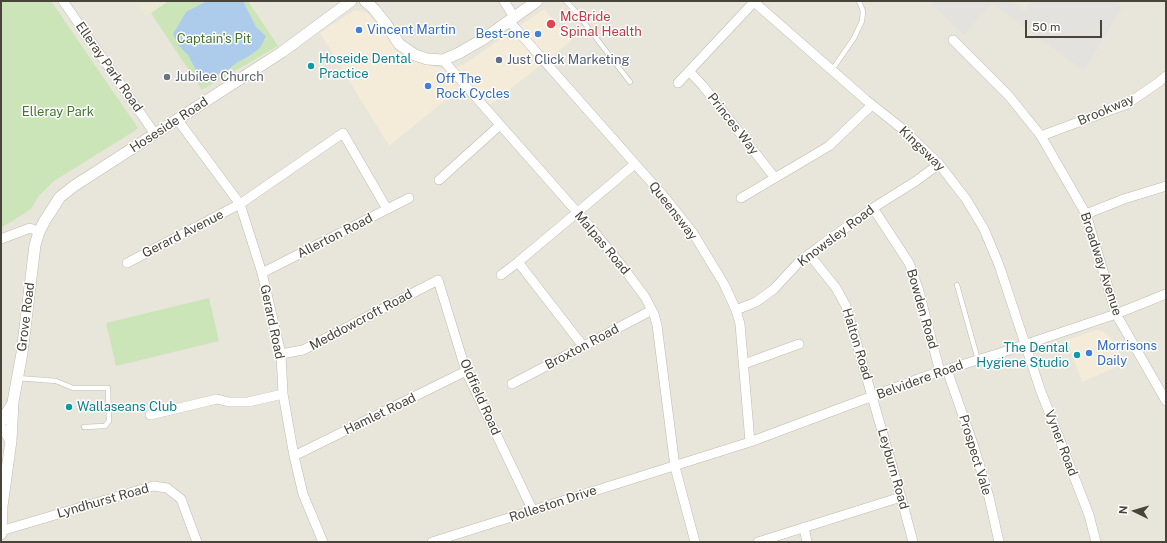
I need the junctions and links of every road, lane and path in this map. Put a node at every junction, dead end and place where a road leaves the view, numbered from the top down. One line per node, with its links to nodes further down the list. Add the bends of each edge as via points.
1 (63, 1): 20 (street, Elleray Park Road)
2 (351, 1): 18 (street, Hoseside Road, via 282,52)
3 (365, 1): 11 (street, via 386,24 399,44 427,60)
4 (504, 1): 9 (street, Queensway)
5 (537, 1): 9 (street)
6 (566, 1): 15 (lane)
7 (753, 1): 12 (street, Kingsway); 13 (street)
8 (858, 1): 12 (lane, via 863,11 862,21 854,38)
9 (512, 19): 11 (street, via 459,53); 22 (street, Queensway)
10 (953, 40): 21 (street, Broadway Avenue, via 1009,96)
11 (443, 60): 19 (street, Malpas Road)
12 (832, 70): 17 (street, Kingsway)
13 (689, 71): 16 (street); 24 (street, Princes Way)
14 (1166, 76): 21 (street, Brookway, via 1126,104)
15 (630, 82)
16 (678, 84)
17 (872, 106): 23 (street, Kingsway, via 905,131); 24 (street, via 829,146)
18 (177, 119): 20 (street, Hoseside Road); 29 (street, Gerard Road)
19 (500, 125): 25 (street); 32 (street, Malpas Road)
20 (155, 134): 34 (street, Hoseside Road, via 69,189 50,211)
21 (1041, 136): 33 (street, Broadway Avenue)
22 (635, 164): 32 (street); 45 (street, Queensway, via 693,233 724,284)
23 (939, 164): 30 (street, Knowsley Road); 48 (street, Kingsway, via 984,228)
24 (775, 178): 28 (street)
25 (439, 180)
26 (1166, 186): 33 (street)
27 (409, 198): 31 (street, Allerton Road)
28 (741, 198)
29 (240, 204): 31 (street, Gerard Avenue, via 343,133); 38 (street, Gerard Avenue); 39 (street, Gerard Road)
30 (873, 208): 36 (street, Knowsley Road); 54 (street, Bowden Road, via 909,263)
31 (387, 209): 39 (street, Allerton Road)
32 (578, 213): 37 (street); 44 (street, Malpas Road, via 622,266)
33 (1086, 214): 46 (street, Broadway Avenue)
34 (39, 232): 35 (street, via 30,228); 55 (street, Grove Road)
35 (1, 239)
36 (809, 254): 45 (street, Knowsley Road, via 774,289 756,302); 58 (street, Halton Road, via 836,288 846,306)
37 (518, 262): 40 (street); 49 (street)
38 (127, 263)
39 (262, 272): 50 (street, Gerard Road)
40 (500, 275)
41 (438, 280): 50 (street, Meddowcroft Road, via 303,350); 53 (street, Oldfield Road)
42 (957, 285): 51 (lane)
43 (1166, 294): 46 (street, Belvidere Road)
44 (652, 310): 49 (street, Broxton Road); 70 (street, Malpas Road, via 657,325)
45 (736, 310): 52 (street, Queensway)
46 (1116, 314): 48 (street, Belvidere Road); 59 (street, Broadway Avenue)
47 (799, 344): 52 (street)
48 (1025, 344): 51 (street, Belvidere Road); 84 (street, Vyner Road, via 1089,515)
49 (583, 346): 56 (street, Broxton Road)
50 (281, 354): 57 (street, Gerard Road)
51 (978, 360): 54 (street, Belvidere Road)
52 (744, 364): 66 (street, Queensway)
53 (466, 371): 68 (street, Hamlet Road); 73 (street, Oldfield Road)
54 (943, 371): 58 (street, Belvidere Road); 83 (street, Prospect Vale, via 974,446)
55 (17, 378): 60 (street, Grove Road); 63 (lane, via 56,381 73,388 108,388 109,421 104,426)
56 (512, 384)
57 (284, 394): 61 (street, via 248,402 217,399); 68 (street, Gerard Road)
58 (873, 397): 66 (street, Belvidere Road); 71 (street, Leyburn Road)
59 (1166, 401)
60 (13, 402): 62 (street, Grove Road); 65 (street, Grove Road)
61 (150, 415)
62 (1, 422)
63 (84, 427)
64 (1, 429): 65 (street)
65 (11, 441): 67 (street, Grove Road)
66 (750, 442): 70 (street, Belvidere Road)
67 (9, 456): 69 (street); 72 (street)
68 (294, 456): 77 (street, Gerard Road, via 304,494)
69 (1, 464)
70 (675, 467): 73 (street, Rolleston Drive); 79 (street, Malpas Road)
71 (901, 497): 74 (street); 82 (street, Leyburn Road)
72 (2, 503): 75 (street)
73 (533, 511): 78 (street, Rolleston Drive)
74 (804, 527): 80 (street); 81 (street)
75 (1, 533): 76 (street, Lyndhurst Road, via 153,486 167,488 181,499)
76 (197, 542)
77 (323, 542)
78 (432, 542)
79 (695, 542)
80 (758, 542)
81 (808, 542)
82 (913, 542)
83 (999, 542)
84 (1096, 542)

